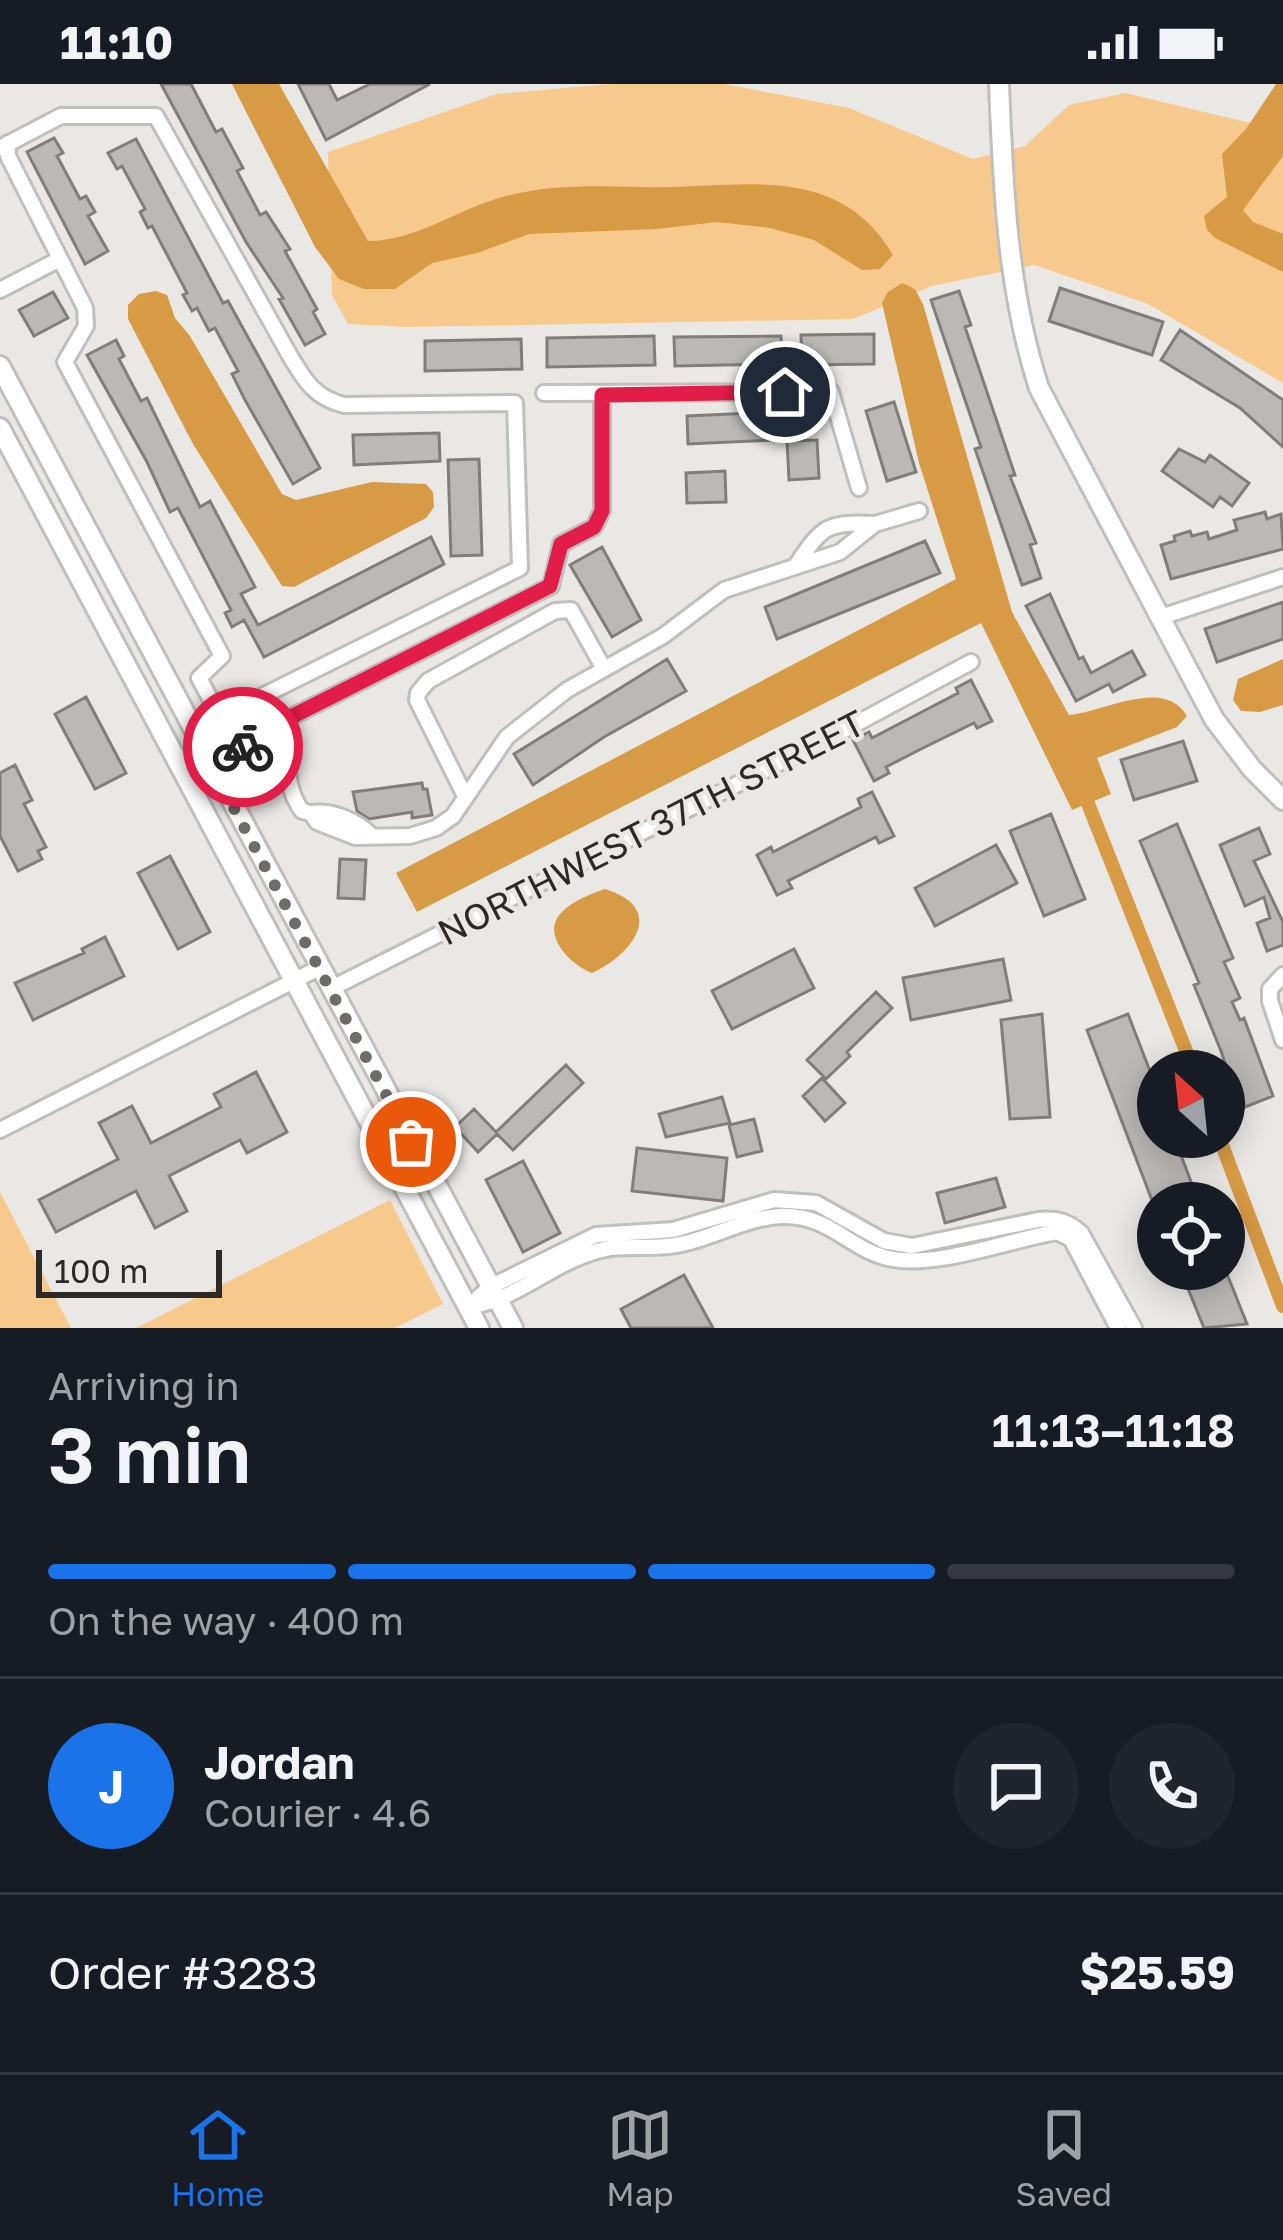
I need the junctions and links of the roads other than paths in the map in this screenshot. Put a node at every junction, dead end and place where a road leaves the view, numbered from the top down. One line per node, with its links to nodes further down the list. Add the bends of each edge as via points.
1 (999, 84): 14 (main road, via 1010,255 1028,354)
2 (4, 146): 3 (street); 3 (street, via 61,116 156,116 310,388 344,405 515,404 520,568 230,712 213,704 199,679 222,656 65,362 86,326 85,308)
3 (58, 260): 4 (street)
4 (0, 290)
5 (0, 366): 18 (main road)
6 (544, 393): 7 (street)
7 (602, 395): 9 (street, via 831,392); 17 (street, via 602,511 594,527 561,544 550,586)
8 (0, 428): 19 (main road)
9 (859, 488)
10 (919, 511): 11 (street)
11 (875, 524): 12 (street, via 839,551); 12 (street, via 823,529)
12 (796, 566): 16 (street, via 724,590 663,636)
13 (1283, 577): 14 (street)
14 (1161, 617): 21 (main road, via 1214,718)
15 (971, 662): 25 (street, NORTHWEST 37TH STREET)
16 (603, 667): 20 (street, via 507,736); 20 (street, via 578,618 555,611 428,682 417,700)
17 (283, 725): 18 (street); 20 (street, via 288,788 302,811 324,811 370,834 410,836 453,816)
18 (211, 765): 19 (street); 22 (main road)
19 (188, 779): 24 (main road)
20 (464, 794)
21 (1283, 800)
22 (319, 968): 24 (street); 25 (main road)
23 (1283, 975): 26 (street, via 1270,1001)
24 (295, 980): 27 (street); 30 (main road)
25 (330, 989): 29 (main road)
26 (1283, 1040)
27 (0, 1130)
28 (1054, 1225): 29 (street, via 931,1258 892,1259 815,1219 783,1216 677,1245 597,1250); 29 (street, via 912,1246 884,1241 816,1203 774,1200 673,1230 596,1235); 33 (street, via 1070,1239); 34 (street, via 1081,1233)
29 (494, 1295): 30 (street); 32 (main road)
30 (468, 1307): 31 (main road)
31 (479, 1328)
32 (513, 1328)
33 (1118, 1328)
34 (1134, 1328)

